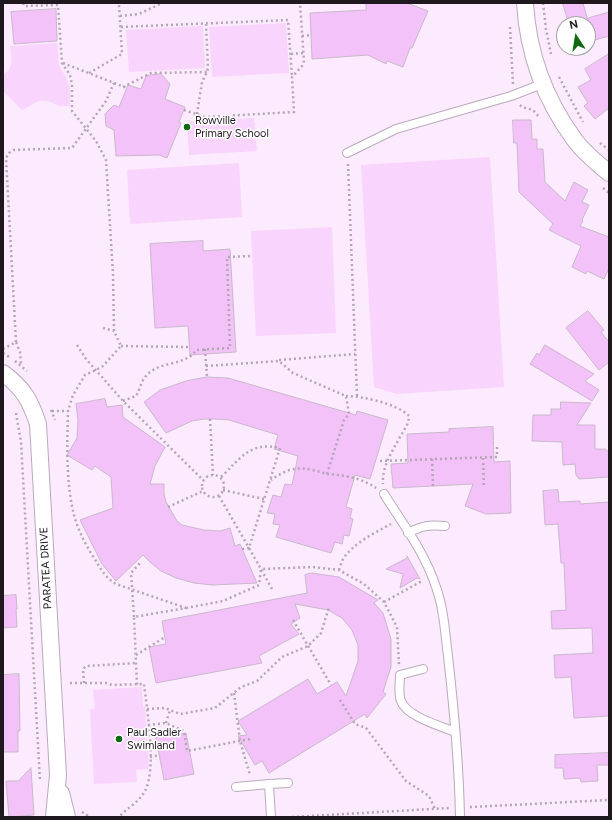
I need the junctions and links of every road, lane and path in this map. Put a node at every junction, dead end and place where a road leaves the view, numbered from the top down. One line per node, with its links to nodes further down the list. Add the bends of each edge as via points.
1 (23, 3): 15 (path, via 24,6 58,5)
2 (162, 3): 7 (path, via 139,14)
3 (300, 3): 11 (path)
4 (525, 3): 21 (street, via 526,26)
5 (544, 3): 14 (path)
6 (119, 5): 7 (path)
7 (120, 16): 9 (path)
8 (206, 24): 9 (path); 13 (path, via 288,20); 16 (path)
9 (121, 27): 18 (path, via 122,54)
10 (311, 35): 11 (path)
11 (302, 36): 12 (path)
12 (303, 53): 13 (path); 19 (path, via 303,64)
13 (291, 54): 19 (path)
14 (552, 58)
15 (62, 63): 18 (path); 27 (path, via 72,82 72,110)
16 (207, 72): 22 (path, via 151,73); 25 (path, via 202,81)
17 (556, 72): 26 (path)
18 (89, 73): 20 (path)
19 (292, 77): 25 (path, via 294,112 205,117)
20 (114, 83): 22 (path); 27 (path, via 106,101)
21 (542, 84): 30 (lane, via 511,96 396,128); 31 (street, via 575,140)
22 (123, 87): 23 (path)
23 (127, 88)
24 (184, 110): 25 (path)
25 (196, 114)
26 (586, 126)
27 (86, 128): 34 (path, via 106,160); 35 (path, via 72,148 17,149 11,151 6,158)
28 (599, 142): 29 (path)
29 (609, 150)
30 (347, 153): 41 (path)
31 (609, 173)
32 (252, 256): 39 (path, via 227,257 230,348)
33 (102, 328): 34 (path)
34 (114, 332): 37 (path)
35 (16, 342): 40 (path); 43 (path)
36 (77, 344): 45 (path)
37 (121, 346): 38 (path); 45 (path)
38 (189, 347)
39 (205, 349): 44 (path); 50 (path, via 196,350 191,357 150,371 143,379 136,396)
40 (3, 350)
41 (355, 354): 42 (path); 49 (path)
42 (279, 360): 44 (path); 48 (path, via 293,372)
43 (21, 364)
44 (206, 366): 47 (path)
45 (96, 370): 50 (path); 52 (path, via 84,375)
46 (3, 373): 110 (street, PARATEA DRIVE, via 22,390 31,404 38,424)
47 (207, 377)
48 (346, 396): 49 (path); 60 (path, via 349,414 344,420)
49 (357, 396): 59 (path, via 391,405 409,416 409,422)
50 (123, 401): 63 (path)
51 (52, 411): 52 (path)
52 (68, 411): 83 (path, via 67,444 73,512 89,551 110,581)
53 (16, 412): 112 (path, via 21,442)
54 (210, 419): 61 (path)
55 (498, 446): 56 (path, via 497,457)
56 (483, 458): 57 (path); 66 (path)
57 (432, 459): 59 (path); 65 (path)
58 (380, 461): 59 (path)
59 (386, 462): 69 (path)
60 (327, 474): 64 (path, via 294,468); 69 (path, via 342,475 369,483)
61 (213, 476): 62 (path); 63 (path)
62 (220, 478): 64 (path, via 247,452 257,447 269,446 280,448); 67 (path, via 224,483)
63 (204, 481): 68 (path)
64 (270, 481): 71 (path)
65 (432, 486)
66 (484, 488)
67 (223, 490): 70 (path); 71 (path)
68 (203, 491): 70 (path, via 208,496); 72 (path)
69 (384, 494): 73 (lane)
70 (219, 496): 76 (path)
71 (264, 499): 76 (path)
72 (168, 507)
73 (400, 519): 75 (lane); 80 (path, via 363,540 351,550 342,560)
74 (445, 526): 75 (lane, via 429,524)
75 (408, 533): 81 (lane)
76 (249, 548): 77 (path); 79 (path)
77 (242, 549)
78 (141, 562): 83 (path, via 131,573)
79 (261, 569): 80 (path, via 313,566); 82 (path); 86 (path, via 259,585 223,601)
80 (340, 570): 84 (path, via 364,584)
81 (432, 575): 84 (path); 105 (lane, via 442,612)
82 (272, 588)
83 (132, 590): 86 (path); 87 (path)
84 (384, 602): 94 (path, via 397,627)
85 (329, 607): 90 (path, via 321,633)
86 (186, 608): 87 (path)
87 (134, 618): 91 (path)
88 (293, 620): 90 (path)
89 (165, 637): 91 (path)
90 (308, 646): 98 (path); 99 (path, via 282,657 257,680 240,687)
91 (136, 656): 92 (path)
92 (136, 663): 96 (path, via 86,666 83,669); 97 (path)
93 (423, 670): 94 (lane)
94 (400, 675): 105 (lane, via 400,699 404,705 417,716)
95 (70, 683): 96 (path)
96 (84, 683): 97 (path)
97 (137, 685): 101 (path, via 144,684)
98 (331, 685)
99 (234, 693): 102 (path, via 211,709 180,714); 107 (path)
100 (340, 700): 118 (path, via 355,724 366,728 406,781 429,796)
101 (147, 709): 102 (path); 104 (path)
102 (170, 710): 103 (path)
103 (166, 723): 104 (path); 107 (path, via 184,731 187,751)
104 (148, 724): 109 (path)
105 (456, 732): 117 (lane)
106 (250, 739): 107 (path)
107 (240, 741): 114 (path)
108 (160, 755): 109 (path)
109 (150, 757): 121 (path, via 150,779 145,791)
110 (58, 775): 119 (street, PARATEA DRIVE); 120 (street, PARATEA DRIVE)
111 (288, 783): 113 (lane)
112 (41, 784)
113 (269, 784): 114 (lane); 122 (lane)
114 (253, 786): 115 (lane)
115 (236, 787)
116 (609, 800): 117 (path)
117 (460, 808): 118 (path); 124 (lane)
118 (435, 809): 123 (path)
119 (54, 817)
120 (67, 817)
121 (119, 817)
122 (271, 817)
123 (292, 817)
124 (460, 817)

